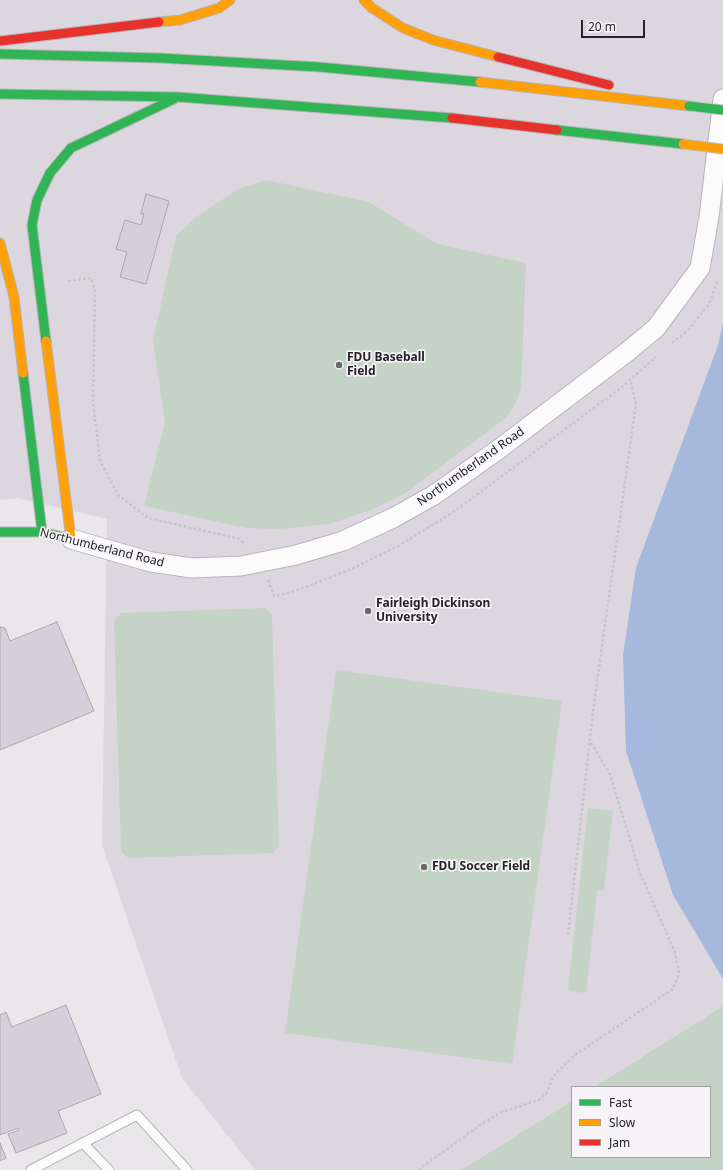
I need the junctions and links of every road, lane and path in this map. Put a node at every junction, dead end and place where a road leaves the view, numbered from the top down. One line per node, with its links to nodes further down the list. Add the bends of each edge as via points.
1 (230, 0): 3 (main road, via 219,8 180,20)
2 (364, 0): 8 (main road, via 403,28 433,40)
3 (0, 41)
4 (0, 54): 8 (main road, via 160,58 319,67 482,82)
5 (0, 94): 6 (main road)
6 (178, 97): 10 (main road, bridge, via 444,117); 19 (main road, via 71,148 50,173 37,200 32,225)
7 (723, 99): 20 (street, Northumberland Road, via 709,217 700,268 656,328 434,496 343,541)
8 (689, 106): 9 (main road, bridge)
9 (723, 110)
10 (723, 149)
11 (0, 243): 18 (main road, via 14,297)
12 (718, 278): 14 (path, via 709,304 689,329)
13 (68, 282): 20 (path, via 91,278 95,290 94,410 100,461 118,495 148,518 240,539)
14 (671, 344)
15 (660, 354): 16 (path)
16 (630, 379): 20 (path, via 455,512 398,546 353,568 292,592 274,596); 21 (path, via 636,404)
17 (0, 532): 18 (main road, Northumberland Road)
18 (42, 532): 19 (main road, Northumberland Road)
19 (71, 539): 20 (street, Northumberland Road, via 151,562 192,568 241,566)
20 (261, 562)
21 (590, 741): 22 (path); 27 (path, via 610,774 640,873 675,952 679,973 673,989 575,1055 554,1075 546,1094 539,1100 495,1115)
22 (568, 935)
23 (83, 1143): 24 (lane); 25 (lane); 26 (lane, via 138,1115)
24 (31, 1170)
25 (108, 1170)
26 (187, 1170)
27 (418, 1170)

